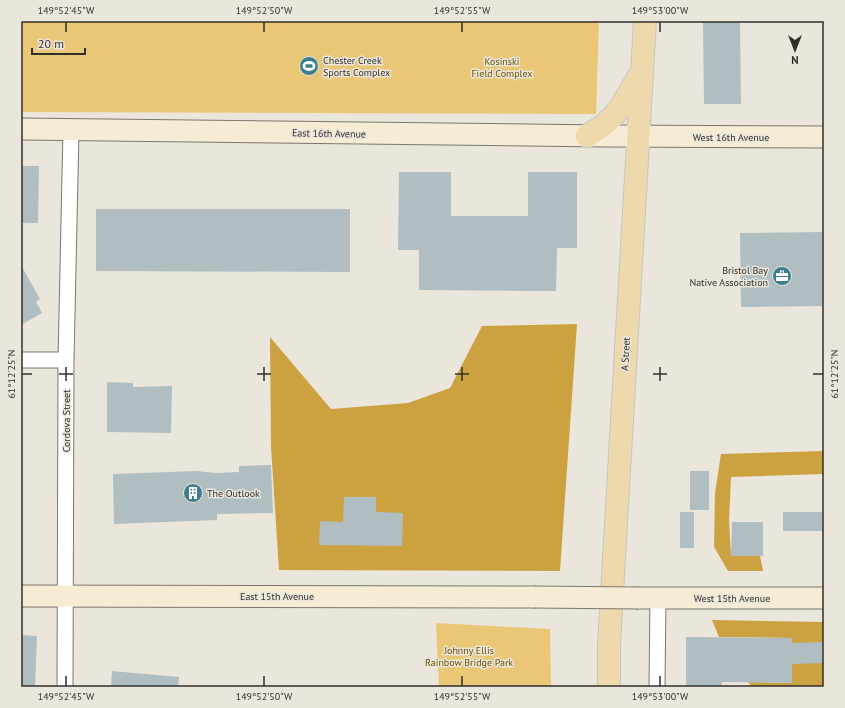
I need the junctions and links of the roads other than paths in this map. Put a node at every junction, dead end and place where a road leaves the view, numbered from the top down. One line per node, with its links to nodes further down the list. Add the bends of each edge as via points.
1 (644, 21): 2 (main road, A Street)
2 (642, 72): 5 (main road, via 619,110); 6 (main road, A Street)
3 (21, 129): 4 (street, East 16th Avenue)
4 (71, 130): 5 (street, East 16th Avenue); 9 (street, Cordova Street)
5 (587, 136): 6 (street, East 16th Avenue)
6 (638, 137): 7 (street, West 16th Avenue); 15 (main road, A Street, via 608,645)
7 (824, 137)
8 (21, 360): 9 (street)
9 (66, 360): 11 (street, Cordova Street)
10 (21, 596): 11 (street, East 15th Avenue)
11 (65, 596): 12 (street, East 15th Avenue, bridge); 14 (street, Cordova Street)
12 (648, 598): 13 (street, West 15th Avenue); 16 (street)
13 (824, 598)
14 (65, 687)
15 (608, 687)
16 (657, 687)

